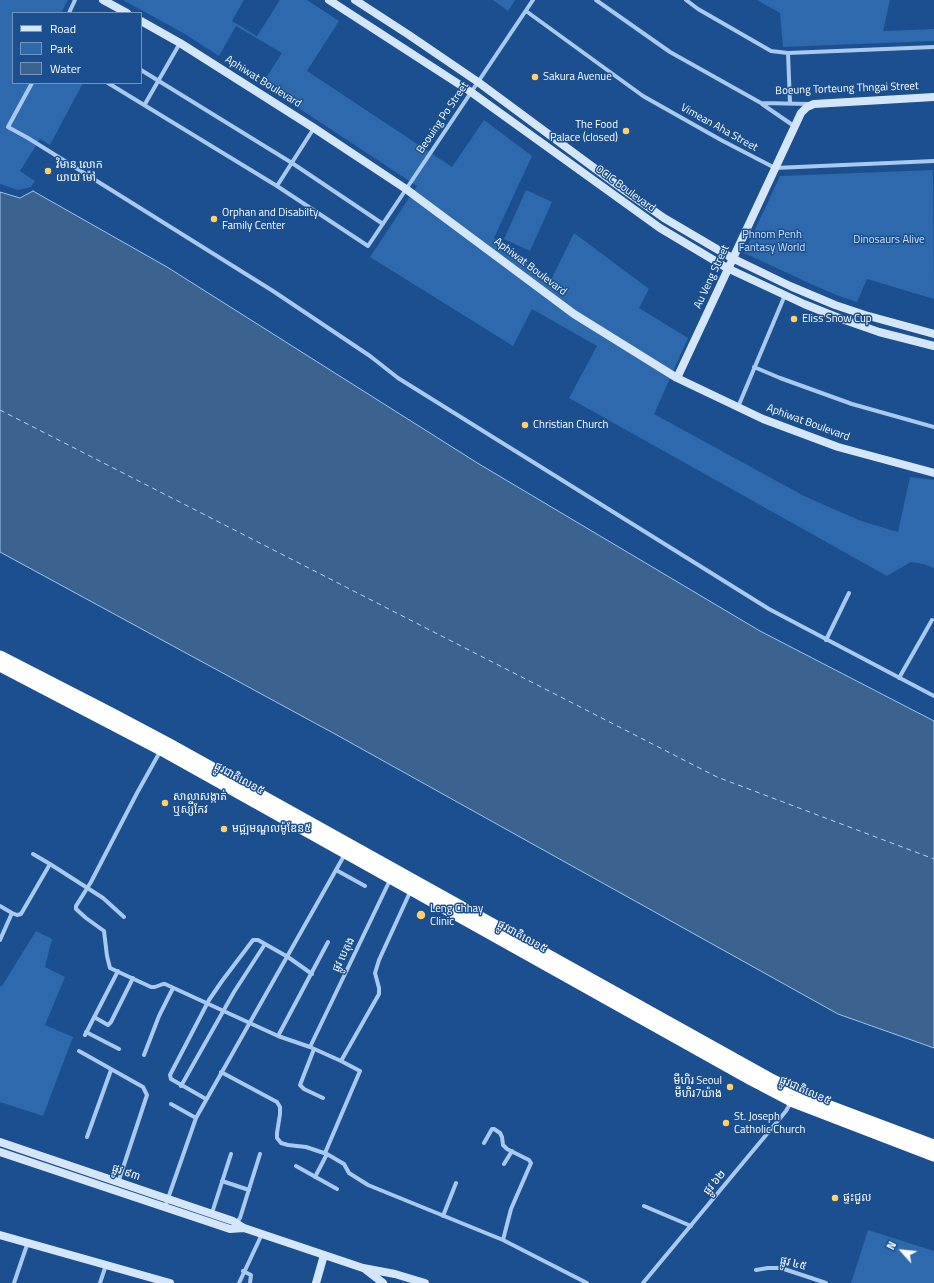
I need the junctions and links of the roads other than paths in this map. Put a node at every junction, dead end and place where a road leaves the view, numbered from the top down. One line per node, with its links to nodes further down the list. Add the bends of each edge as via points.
1 (76, 0): 9 (street)
2 (103, 0): 10 (street)
3 (329, 0): 20 (street, OCIC Boulevard)
4 (354, 0): 17 (street, OCIC Boulevard)
5 (533, 0): 8 (street, Beouing Po Street)
6 (596, 0): 22 (street, Boeung Torteung Thngai Street, via 670,52)
7 (686, 0): 14 (street, via 771,51)
8 (526, 10): 17 (street, Beouing Po Street); 30 (street, Vimean Aha Street, via 642,96)
9 (70, 12)
10 (124, 12)
11 (142, 22): 12 (street, Aphiwat Boulevard)
12 (180, 43): 16 (street); 27 (street, Aphiwat Boulevard)
13 (934, 48): 14 (street)
14 (788, 53): 24 (street)
15 (142, 71): 16 (street)
16 (159, 80): 23 (street); 29 (street)
17 (478, 82): 20 (street, Beouing Po Street); 34 (street, OCIC Boulevard, via 664,218)
18 (31, 84): 46 (street, via 8,127 267,287 370,356 398,378 568,485 769,609)
19 (110, 84): 23 (street)
20 (471, 92): 32 (street, Beouing Po Street); 35 (street, OCIC Boulevard, via 660,228)
21 (934, 97): 25 (street, Boeung Torteung Thngai Street)
22 (761, 103): 24 (street, Boeung Torteung Thngai Street); 26 (street, Boeung Torteung Thngai Street)
23 (145, 104): 31 (street)
24 (790, 104): 25 (street, Boeung Torteung Thngai Street)
25 (814, 104): 26 (street, Au Veng Street, via 801,113)
26 (794, 126): 30 (street, Au Veng Street)
27 (314, 128): 29 (street); 32 (street, Aphiwat Boulevard)
28 (934, 161): 30 (street, Vimean Aha Street)
29 (292, 163): 31 (street); 33 (street)
30 (775, 168): 34 (street, Au Veng Street)
31 (277, 186): 33 (street, Beouing Po Street, via 368,246)
32 (406, 189): 33 (street, Beouing Po Street); 40 (street, Aphiwat Boulevard, via 574,314)
33 (383, 224)
34 (732, 258): 35 (street, Au Veng Street); 37 (street, OCIC Boulevard, via 834,305)
35 (728, 268): 36 (street, OCIC Boulevard); 40 (street, Au Veng Street)
36 (785, 295): 38 (street, OCIC Boulevard, via 879,332); 39 (street)
37 (934, 334)
38 (934, 346)
39 (754, 367): 41 (street); 42 (street, via 852,404)
40 (677, 378): 41 (street, Aphiwat Boulevard)
41 (738, 407): 43 (street, Aphiwat Boulevard, via 838,447)
42 (934, 427)
43 (934, 473)
44 (849, 593): 46 (street)
45 (932, 620): 49 (street)
46 (826, 640): 49 (street)
47 (0, 656): 52 (highway, ផ្លូវជាតិលេខ៥, via 112,713)
48 (0, 666): 51 (highway, ផ្លូវជាតិលេខ៥)
49 (899, 678): 50 (street)
50 (934, 696)
51 (161, 750): 52 (highway, ផ្លូវជាតិលេខ៥); 59 (street)
52 (348, 849): 55 (street); 56 (highway, ផ្លូវជាតិលេខ៥)
53 (33, 854): 54 (street)
54 (50, 864): 59 (street); 61 (street, via 20,914)
55 (336, 870): 57 (street); 66 (street)
56 (393, 875): 58 (highway, ផ្លូវជាតិលេខ៥); 76 (street, ផ្លូវ បេតុង)
57 (365, 886)
58 (414, 886): 80 (street, via 379,960 375,973 379,994); 84 (highway, ផ្លូវជាតិលេខ៥)
59 (87, 888): 62 (street); 67 (street, via 76,907 104,931 109,967)
60 (0, 906): 61 (street)
61 (12, 913): 63 (street)
62 (124, 917)
63 (0, 940)
64 (328, 942): 68 (street)
65 (266, 944): 66 (street); 71 (street, via 253,940); 72 (street)
66 (288, 957): 68 (street); 74 (street)
67 (118, 972): 69 (street); 73 (street)
68 (312, 974): 75 (street)
69 (134, 978): 70 (street, via 155,987 163,984); 73 (street, via 108,1025)
70 (173, 988): 71 (street); 79 (street)
71 (207, 1004): 72 (street); 83 (street, via 170,1075 171,1079)
72 (222, 1011): 74 (street); 83 (street)
73 (94, 1017): 77 (street, via 85,1033)
74 (250, 1023): 75 (street); 82 (street)
75 (278, 1036): 76 (street)
76 (312, 1048): 80 (street); 85 (street, ផ្លូវ បេតុង, via 300,1085)
77 (118, 1049)
78 (79, 1052): 81 (street)
79 (144, 1055)
80 (341, 1061): 95 (street, via 360,1071)
81 (111, 1070): 89 (street); 103 (street, via 143,1087 147,1095)
82 (221, 1072): 86 (street); 95 (street, via 277,1102 280,1114 277,1138 281,1142)
83 (181, 1086): 86 (street)
84 (794, 1096): 92 (highway, ផ្លូវជាតិលេខ៥, via 824,1104); 98 (highway, ផ្លូវជាតិលេខ៥); 114 (street, ផ្លូវ ៦២, via 786,1111)
85 (323, 1098)
86 (206, 1099): 88 (street)
87 (171, 1104): 88 (street)
88 (196, 1118): 108 (street)
89 (87, 1137)
90 (0, 1142): 103 (street, ផ្លូវ ៩៣)
91 (484, 1143): 93 (street, via 494,1129 500,1133 503,1145)
92 (934, 1145)
93 (512, 1151): 99 (street); 118 (street, via 531,1163 511,1210)
94 (0, 1152): 107 (street, ផ្លូវ ៩៣)
95 (326, 1153): 101 (street); 112 (street, via 344,1164 349,1173 368,1185)
96 (231, 1154): 102 (street)
97 (260, 1154): 106 (street)
98 (934, 1156)
99 (504, 1164)
100 (296, 1166): 101 (street)
101 (315, 1177): 105 (street)
102 (222, 1181): 106 (street); 111 (street)
103 (118, 1182): 107 (street); 108 (street, ផ្លូវ ៩៣)
104 (456, 1184): 112 (street)
105 (337, 1189)
106 (249, 1190): 113 (street)
107 (115, 1191): 110 (street, ផ្លូវ ៩៣)
108 (168, 1198): 110 (street); 111 (street, ផ្លូវ ៩៣)
109 (644, 1206): 114 (street)
110 (164, 1207): 115 (street, ផ្លូវ ៩៣, via 230,1229)
111 (212, 1213): 113 (street, ផ្លូវ ៩៣)
112 (443, 1216): 118 (street)
113 (236, 1223): 115 (street, ផ្លូវ ៩៣)
114 (691, 1226): 136 (street, ផ្លូវ ៦២)
115 (244, 1228): 116 (street, ផ្លូវ ៩៣)
116 (262, 1234): 120 (street, ផ្លូវ ៩៣); 124 (street)
117 (0, 1235): 119 (street)
118 (503, 1240): 135 (street)
119 (28, 1242): 121 (street); 126 (street)
120 (324, 1254): 122 (street, ផ្លូវ ៩៣); 131 (street)
121 (106, 1265): 127 (street); 128 (street)
122 (363, 1268): 125 (street, ផ្លូវ ៩៣); 132 (street)
123 (756, 1270): 137 (street, ផ្លូវ ៤៥, via 781,1268)
124 (244, 1271): 129 (street); 130 (street, via 251,1276)
125 (395, 1274): 133 (street); 134 (street, ផ្លូវ ៩៣)
126 (14, 1283)
127 (100, 1283)
128 (170, 1283)
129 (239, 1283)
130 (250, 1283)
131 (316, 1283)
132 (383, 1283)
133 (388, 1283)
134 (425, 1283)
135 (587, 1283)
136 (643, 1283)
137 (826, 1283)

